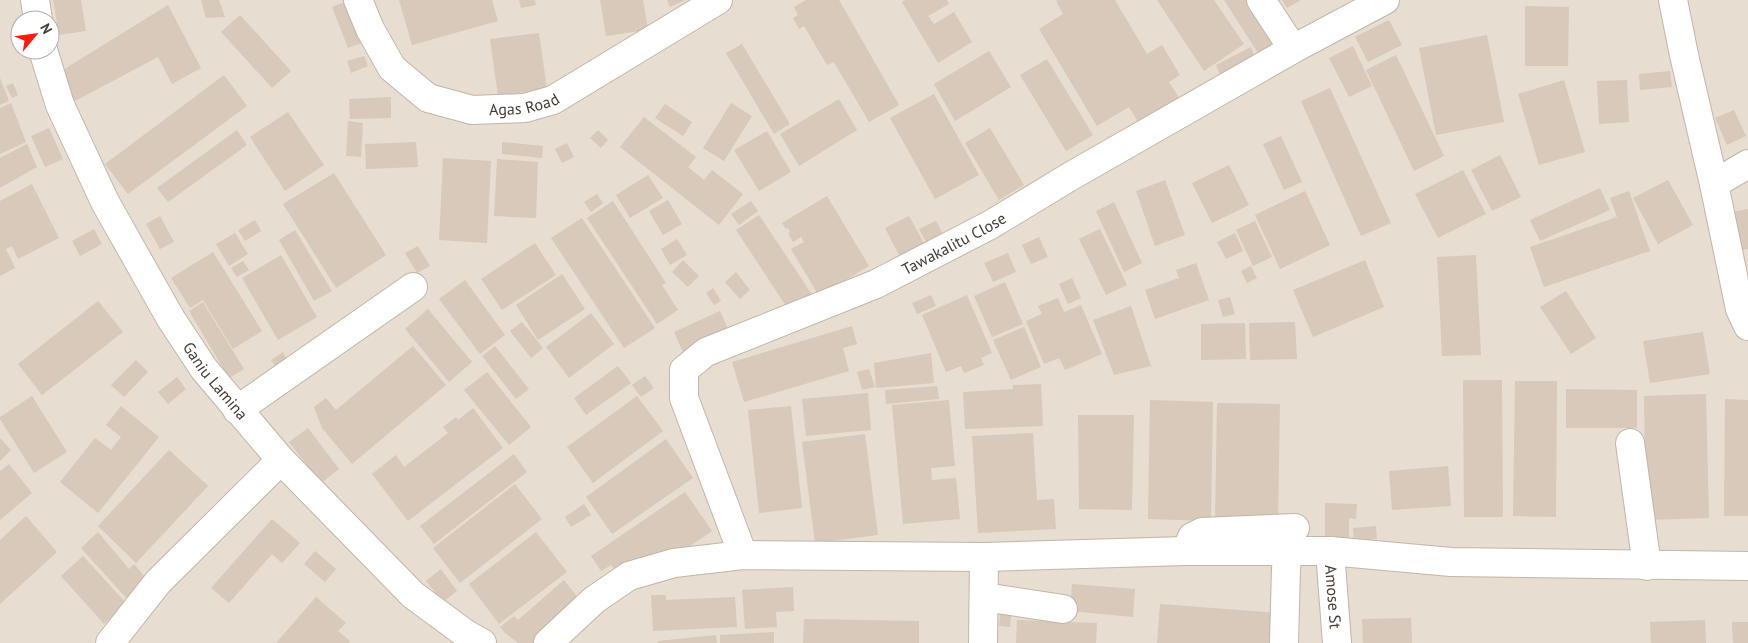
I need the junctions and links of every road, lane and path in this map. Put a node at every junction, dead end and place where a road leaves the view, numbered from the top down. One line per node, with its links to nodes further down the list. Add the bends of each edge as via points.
1 (358, 0): 2 (street, Agas Road, via 392,68 428,98 472,110 525,108 553,100)
2 (718, 0)
3 (1261, 0): 6 (street)
4 (1385, 0): 6 (street, Tawakalitu Close)
5 (1673, 0): 9 (street)
6 (1293, 49): 17 (street, Tawakalitu Close, via 990,225 876,284 706,352 684,370 684,398)
7 (46, 60): 12 (street, Ganiu Lamina, via 60,105 104,202 170,319)
8 (1748, 164): 9 (street)
9 (1714, 184): 11 (street, via 1740,309)
10 (413, 287): 12 (street)
11 (1748, 326)
12 (237, 410): 14 (street, Ganiu Lamina)
13 (1630, 443): 19 (street)
14 (281, 460): 23 (street, via 158,582); 24 (street, Ganiu Lamina, via 413,595)
15 (1291, 540): 16 (street); 18 (street, via 1186,552); 27 (street, via 1286,569)
16 (1330, 551): 19 (street, via 1451,562); 28 (street, Amose St)
17 (743, 555): 18 (street); 25 (street, via 674,563 630,576 594,600)
18 (984, 557): 21 (street)
19 (1646, 566): 20 (street)
20 (1748, 566)
21 (984, 597): 22 (street); 26 (street)
22 (1063, 609)
23 (110, 643)
24 (482, 643)
25 (548, 643)
26 (983, 643)
27 (1284, 643)
28 (1337, 643)

